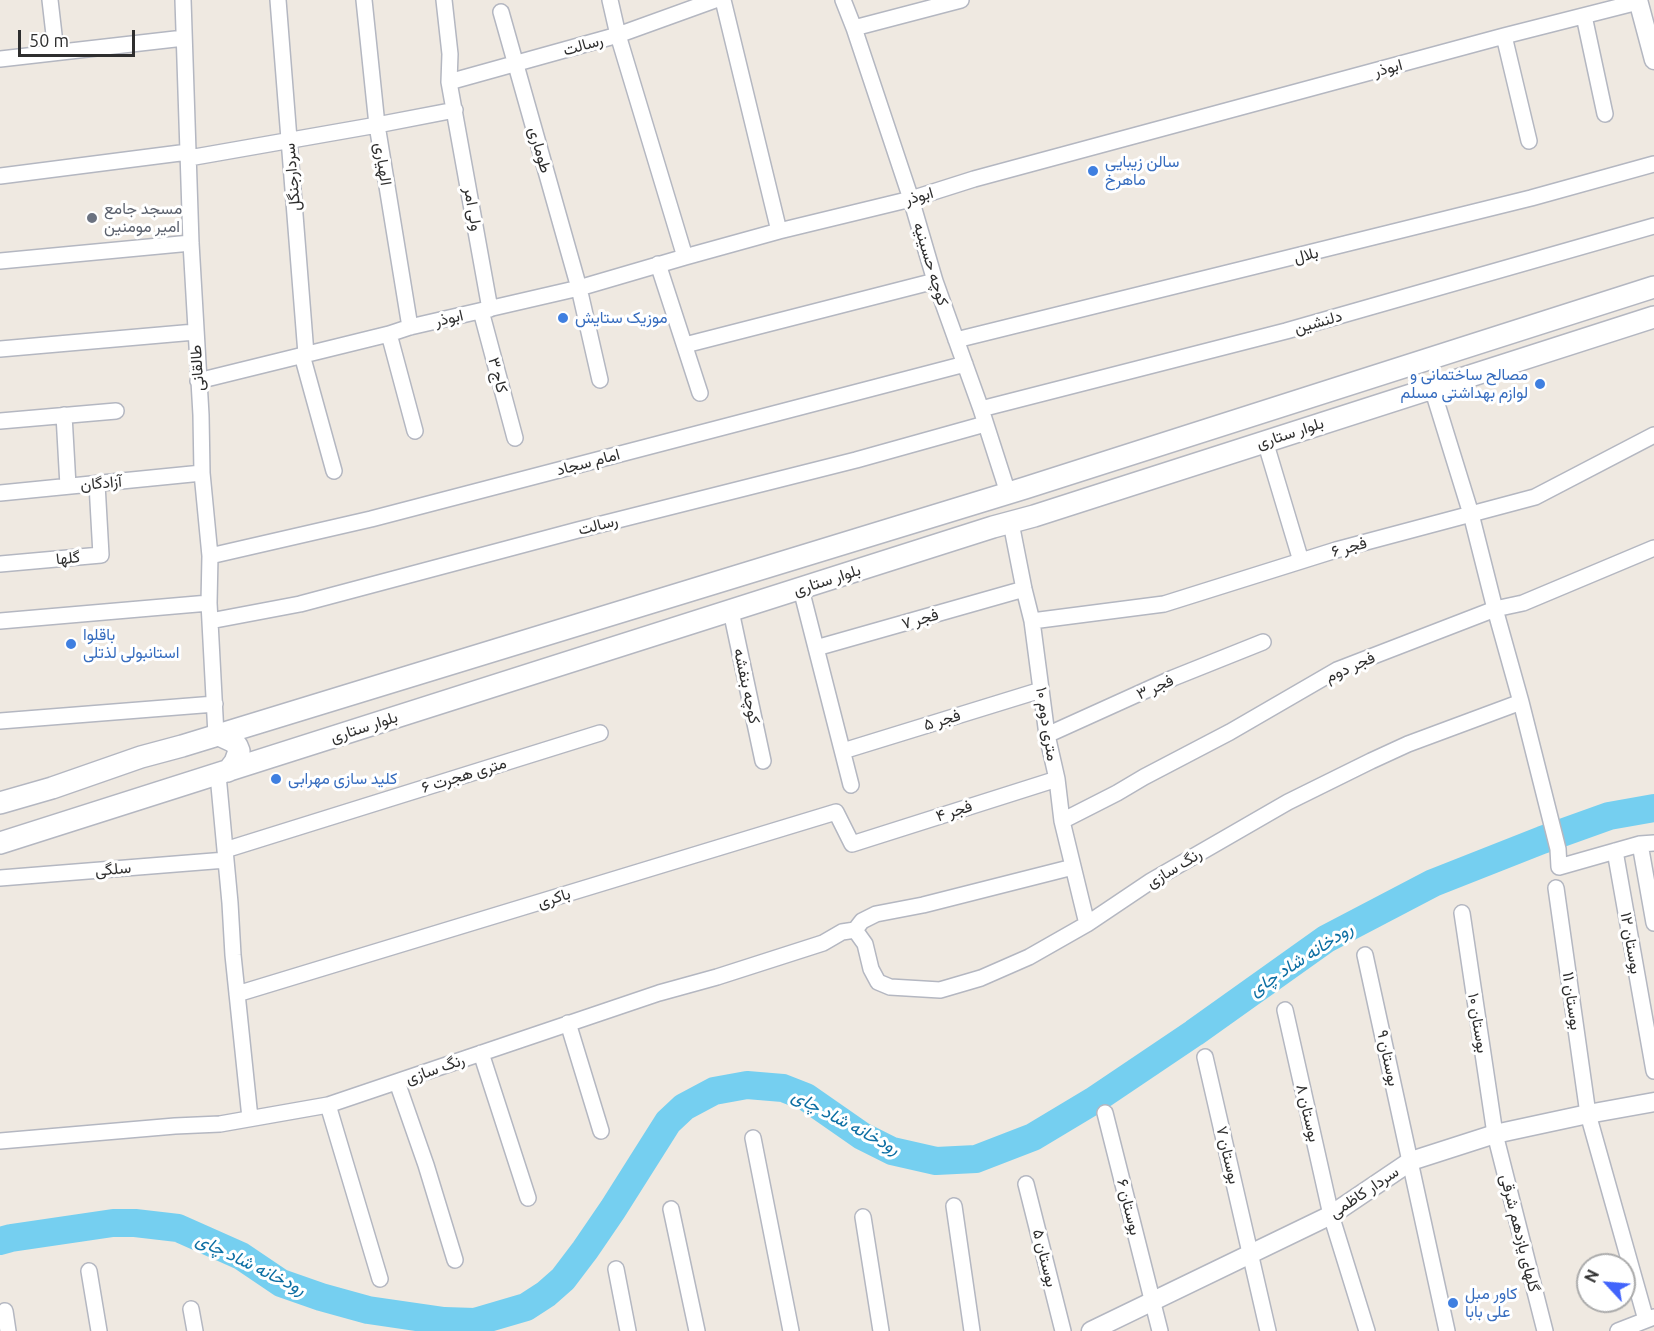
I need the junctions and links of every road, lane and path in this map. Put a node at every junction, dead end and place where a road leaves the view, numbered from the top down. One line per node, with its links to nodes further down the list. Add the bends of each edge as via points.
1 (50, 0): 19 (street)
2 (183, 0): 18 (street, طالقانی)
3 (278, 0): 27 (street, سردارجنگل)
4 (364, 0): 26 (street, الهیاری)
5 (444, 0): 23 (street, ولی امر)
6 (610, 0): 16 (street)
7 (715, 0): 16 (street, رسالت)
8 (723, 0): 34 (street)
9 (843, 0): 15 (street, کوچه حسینیه)
10 (961, 0): 15 (street)
11 (1638, 1): 13 (street, ابوذر); 14 (street)
12 (501, 12): 22 (street, طوماری)
13 (1584, 16): 17 (street, ابوذر); 25 (street)
14 (1648, 20): 21 (street)
15 (854, 28): 32 (street, کوچه حسینیه)
16 (618, 35): 22 (street, رسالت); 36 (street)
17 (1504, 36): 28 (street); 32 (street, ابوذر)
18 (184, 38): 19 (street); 29 (street, طالقانی)
19 (56, 52): 20 (street)
20 (0, 59)
21 (1654, 60)
22 (516, 64): 23 (street, رسالت); 41 (street, طوماری)
23 (450, 82): 24 (street, ولی امر)
24 (455, 110): 26 (street); 42 (street, ولی امر)
25 (1605, 114)
26 (377, 125): 27 (street); 44 (street, الهیاری)
27 (289, 141): 29 (street); 50 (street, سردارجنگل)
28 (1528, 141)
29 (188, 155): 31 (street); 35 (street, طالقانی)
30 (1654, 164): 47 (street, بلال, via 1474,213)
31 (0, 176)
32 (911, 199): 34 (street, ابوذر); 39 (street, کوچه حسینیه)
33 (1654, 226): 56 (street, دلنشین, via 1286,331)
34 (779, 231): 36 (street, ابوذر)
35 (191, 243): 37 (street); 45 (street, طالقانی)
36 (685, 257): 38 (street, ابوذر)
37 (0, 261)
38 (658, 264): 41 (street, ابوذر); 48 (street)
39 (935, 281): 47 (street, کوچه حسینیه); 48 (street)
40 (1654, 286): 69 (main road, بلوار ستاری)
41 (579, 288): 42 (street, ابوذر); 52 (street, طوماری)
42 (485, 310): 44 (street, ابوذر); 63 (street, کاج ۳)
43 (1654, 317): 54 (main road, بلوار ستاری)
44 (410, 327): 46 (street, ابوذر)
45 (195, 332): 49 (street); 53 (street, طالقانی)
46 (389, 334): 50 (street, ابوذر); 61 (street)
47 (956, 340): 51 (street, کوچه حسینیه)
48 (684, 345): 55 (street)
49 (0, 349)
50 (304, 355): 53 (street, ابوذر); 65 (street, سردارجنگل)
51 (965, 364): 56 (street, کوچه حسینیه); 76 (street, امام سجاد, via 371,519)
52 (600, 380)
53 (198, 381): 66 (street, طالقانی)
54 (1432, 388): 64 (main road, بلوار ستاری); 72 (street)
55 (700, 393)
56 (981, 409): 60 (street, کوچه حسینیه)
57 (116, 411): 58 (street)
58 (64, 416): 59 (street); 68 (street)
59 (0, 421)
60 (986, 424): 69 (street, کوچه حسینیه); 85 (street, رسالت, via 300,604)
61 (415, 430)
62 (1654, 435): 72 (street, فجر ۶, via 1534,496)
63 (515, 438)
64 (1265, 441): 73 (main road, بلوار ستاری); 77 (street)
65 (334, 471)
66 (202, 473): 67 (street, آزادگان); 76 (street, طالقانی)
67 (97, 484): 68 (street, آزادگان); 78 (street, گلها, via 101,555)
68 (68, 486): 70 (street, آزادگان)
69 (1017, 490): 71 (main road, بلوار ستاری); 73 (main road, via 1034,491 1038,497)
70 (0, 493)
71 (984, 500): 74 (main road, via 978,511 983,522); 95 (main road, بلوار ستاری)
72 (1471, 514): 77 (street, فجر ۶); 82 (street)
73 (1034, 516): 74 (main road, بلوار ستاری)
74 (1002, 525): 79 (main road, بلوار ستاری); 80 (street, ۱۰ متری دوم)
75 (1654, 548): 82 (street, فجر دوم, via 1523,603)
76 (210, 556): 81 (street, طالقانی)
77 (1301, 561): 86 (street, فجر ۶, via 1164,604)
78 (0, 564)
79 (801, 589): 83 (main road, بلوار ستاری); 88 (street)
80 (1024, 589): 86 (street, ۱۰ متری دوم); 88 (street, فجر ۷)
81 (209, 603): 84 (street); 85 (street, طالقانی)
82 (1495, 609): 90 (street); 102 (street, فجر دوم, via 1337,670)
83 (731, 611): 97 (street, کوچه بنفشه); 98 (main road, بلوار ستاری)
84 (0, 621)
85 (210, 621): 91 (street, طالقانی)
86 (1032, 621): 89 (street, ۱۰ متری دوم)
87 (1263, 642): 94 (street, فجر ۳)
88 (816, 648): 96 (street)
89 (1041, 690): 94 (street, ۱۰ متری دوم); 96 (street, فجر ۵)
90 (1521, 702): 106 (street, via 1558,849 1559,867); 113 (street, رنگ سازی, via 1408,744 1288,802 1151,881)
91 (215, 704): 92 (street); 95 (street, طالقانی)
92 (0, 721)
93 (600, 733): 107 (street, ۶ متری هجرت)
94 (1047, 735): 99 (street, ۱۰ متری دوم)
95 (212, 737): 98 (main road, via 234,742 239,751 235,762); 98 (main road, via 194,750 191,761 198,770); 101 (main road, بلوار ستاری)
96 (843, 751): 100 (street)
97 (763, 762)
98 (220, 774): 103 (main road, بلوار ستاری); 107 (street)
99 (1057, 779): 102 (street, ۱۰ متری دوم); 104 (street, فجر ۴)
100 (851, 785)
101 (0, 802)
102 (1062, 821): 108 (street, ۱۰ متری دوم)
103 (0, 843)
104 (852, 844): 116 (street, باکری, via 836,812)
105 (1647, 844): 106 (street); 112 (street)
106 (1615, 851): 121 (street, بوستان ۱۲)
107 (226, 855): 109 (street, سلگی); 116 (street)
108 (1073, 867): 113 (street, ۱۰ متری دوم); 114 (street, رنگ سازی, via 876,914)
109 (0, 878)
110 (1556, 888): 126 (street, بوستان ۱۱)
111 (1462, 913): 129 (street, بوستان ۱۰)
112 (1654, 923)
113 (1087, 924): 114 (street, رنگ سازی, via 1029,957 981,978 940,990 890,987 878,982 865,944)
114 (855, 930): 118 (street, رنگ سازی)
115 (1365, 955): 132 (street, بوستان ۹)
116 (237, 994): 127 (street)
117 (1285, 1010): 137 (street, بوستان ۸)
118 (568, 1023): 119 (street, رنگ سازی); 128 (street)
119 (481, 1053): 122 (street, رنگ سازی); 134 (street)
120 (1205, 1057): 139 (street, بوستان ۷)
121 (1654, 1071)
122 (397, 1082): 124 (street, رنگ سازی); 140 (street)
123 (1654, 1102): 126 (street, سردار کاظمی)
124 (328, 1106): 127 (street, رنگ سازی); 143 (street)
125 (1105, 1113): 144 (street, بوستان ۶)
126 (1588, 1114): 129 (street, سردار کاظمی); 147 (street, بوستان ۱۱)
127 (250, 1118): 131 (street, رنگ سازی, via 220,1124)
128 (601, 1131)
129 (1495, 1134): 132 (street, سردار کاظمی); 162 (street, گلهای یازدهم شرقی)
130 (753, 1138): 153 (street)
131 (0, 1141)
132 (1411, 1161): 137 (street, سردار کاظمی); 161 (street, بوستان ۹)
133 (1026, 1184): 156 (street, بوستان ۵)
134 (528, 1198)
135 (954, 1206): 155 (street)
136 (671, 1209): 152 (street)
137 (1331, 1215): 139 (street, سردار کاظمی); 160 (street, بوستان ۸)
138 (863, 1217): 154 (street)
139 (1251, 1253): 144 (street, سردار کاظمی); 159 (street, بوستان ۷)
140 (455, 1260)
141 (616, 1269): 151 (street)
142 (89, 1271): 149 (street)
143 (380, 1279)
144 (1152, 1302): 157 (street, سردار کاظمی); 158 (street, بوستان ۶)
145 (190, 1309): 150 (street)
146 (5, 1311): 148 (street)
147 (1650, 1319): 163 (street)
148 (8, 1331)
149 (99, 1331)
150 (195, 1331)
151 (628, 1331)
152 (697, 1331)
153 (790, 1331)
154 (881, 1331)
155 (972, 1331)
156 (1063, 1331)
157 (1091, 1331)
158 (1160, 1331)
159 (1268, 1331)
160 (1367, 1331)
161 (1446, 1331)
162 (1545, 1331)
163 (1618, 1331)

